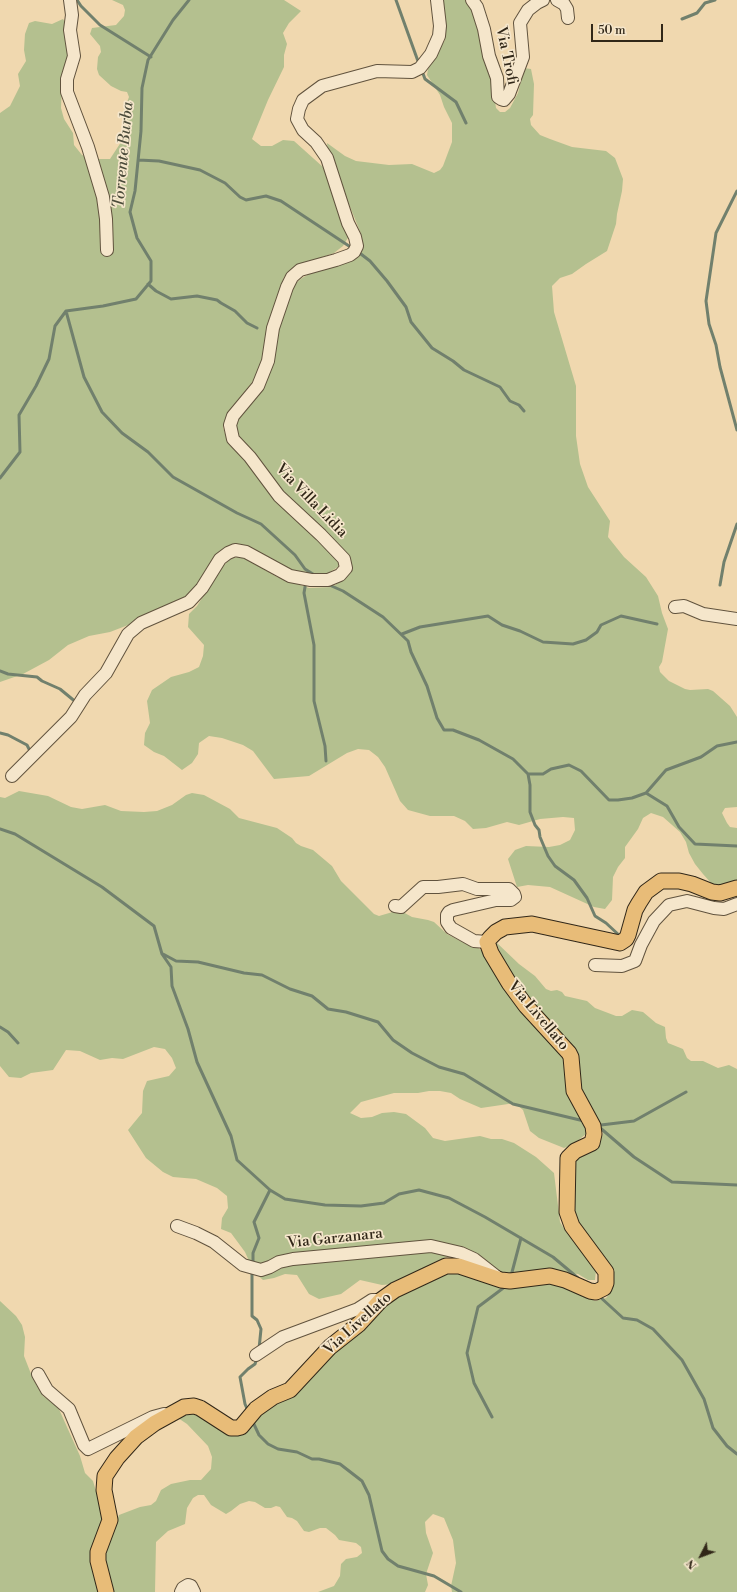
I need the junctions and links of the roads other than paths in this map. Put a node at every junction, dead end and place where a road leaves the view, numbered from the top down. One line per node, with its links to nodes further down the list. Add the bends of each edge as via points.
1 (70, 0): 7 (street, via 70,30 74,56 67,79 67,92 88,147 103,197)
2 (438, 0): 10 (street, Via Villa Lidia, via 439,36 431,54 420,68 412,72 377,71 322,86 303,100 297,119 326,158 356,246 350,255 300,270 292,277 274,328 268,361 258,386 233,416 230,425 233,439 279,496 344,559 346,568 340,575 328,580 311,580 290,576 246,552 228,552 220,559 202,588 189,602 141,623 128,634 106,673 85,695 71,716)
3 (472, 0): 4 (street, Via Trofi, via 480,14 489,56 497,78 498,97 504,100 509,94 523,57 520,23 528,10)
4 (543, 0)
5 (557, 0): 6 (street, via 564,4)
6 (568, 18)
7 (107, 250)
8 (674, 608): 9 (street, via 684,606 702,614)
9 (737, 619)
10 (12, 776)
11 (737, 888): 14 (main road, via 720,893 680,881 661,881 646,892 639,902 628,935 620,943 532,924 505,927 493,934)
12 (737, 904): 15 (street, via 724,909 687,901 669,905 654,921 635,961 622,966)
13 (395, 906): 14 (street, via 401,907 423,887 463,884 477,889 509,889 514,894 511,900 496,900 453,910 447,915 447,922 451,928 474,941)
14 (487, 942): 17 (main road, Via Livellato, via 509,984 570,1053 574,1091 593,1126 594,1134 592,1143 575,1151 568,1158 567,1212 572,1226 606,1272 607,1278 604,1288 596,1292 558,1277)
15 (595, 965)
16 (177, 1226): 17 (street, Via Garzanara, via 214,1242 243,1265 261,1270 293,1258 430,1246 461,1253 474,1259)
17 (501, 1280): 18 (main road, Via Livellato, via 450,1265 395,1290)
18 (381, 1300): 19 (street, via 372,1300 358,1309 283,1337); 21 (main road, Via Livellato, via 359,1324 330,1347 290,1390 273,1397 256,1409 242,1426 231,1428 200,1408 184,1407)
19 (256, 1355)
20 (38, 1374): 21 (street, via 47,1390 69,1409 84,1445 88,1448 153,1417)
21 (171, 1413): 22 (main road, Via Livellato, via 136,1438 116,1458 105,1476 104,1490 110,1520 98,1552 98,1561)
22 (106, 1592)
23 (181, 1592): 24 (street, via 188,1585)
24 (194, 1592)

